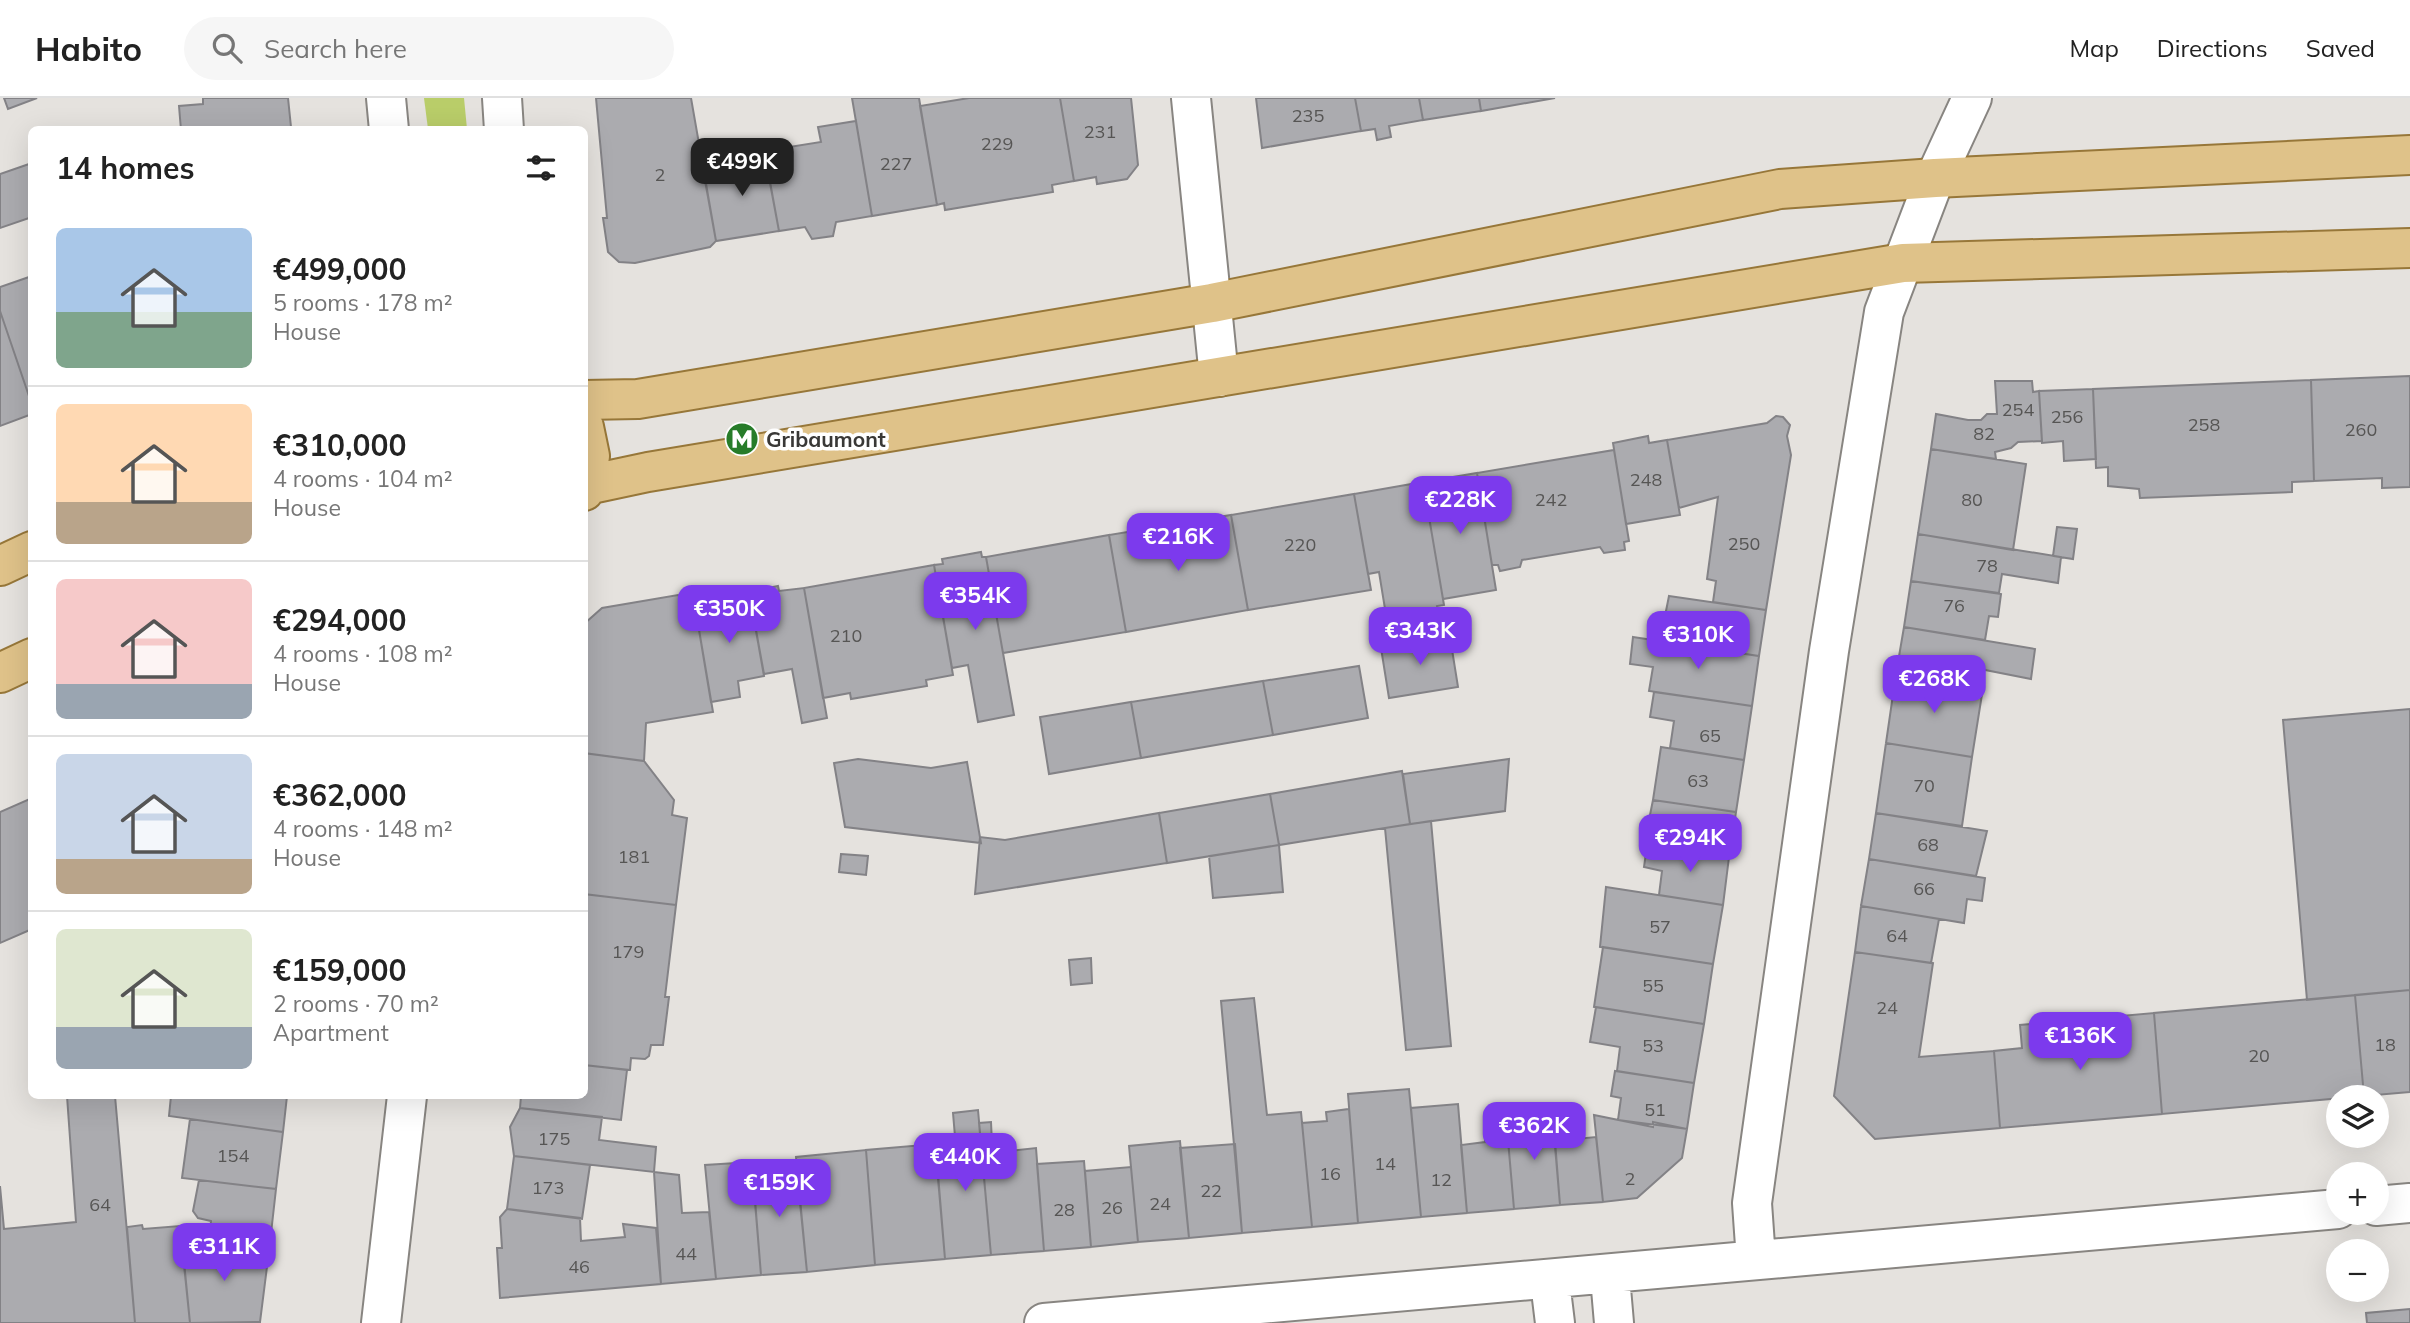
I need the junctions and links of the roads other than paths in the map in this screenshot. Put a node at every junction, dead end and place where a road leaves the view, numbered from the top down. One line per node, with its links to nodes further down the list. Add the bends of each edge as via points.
1 (386, 98): 5 (street)
2 (502, 98): 6 (street)
3 (1191, 98): 11 (street)
4 (1972, 98): 8 (street)
5 (389, 126)
6 (505, 126)
7 (2410, 155): 8 (main road)
8 (1935, 178): 10 (street); 11 (main road, via 1780,189)
9 (2410, 248): 10 (main road)
10 (1903, 263): 12 (main road); 25 (street, via 1884,312 1829,651 1752,1203)
11 (1212, 303): 12 (street); 13 (main road, via 638,399)
12 (1219, 377): 16 (main road, via 648,472)
13 (588, 400)
14 (588, 446): 15 (main road)
15 (588, 472)
16 (588, 487)
17 (28, 553): 18 (main road)
18 (0, 566)
19 (28, 660): 20 (main road)
20 (0, 673)
21 (407, 1099): 28 (street)
22 (2410, 1203): 23 (street)
23 (2389, 1205)
24 (2326, 1210): 25 (street)
25 (1756, 1260): 26 (street)
26 (1610, 1277): 27 (street); 31 (street)
27 (1550, 1282): 29 (street); 30 (street)
28 (381, 1323)
29 (1044, 1323)
30 (1555, 1323)
31 (1614, 1323)

